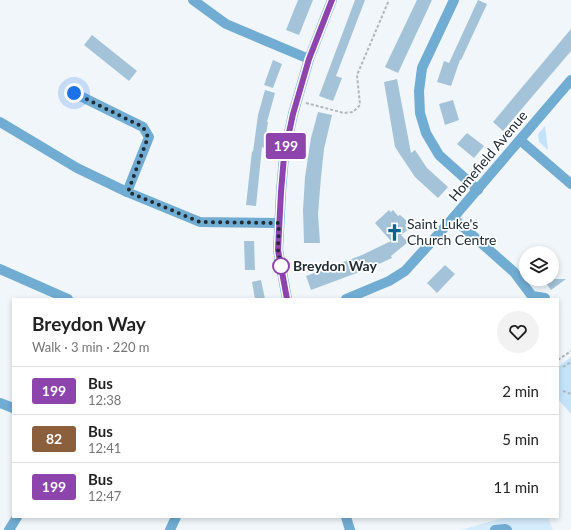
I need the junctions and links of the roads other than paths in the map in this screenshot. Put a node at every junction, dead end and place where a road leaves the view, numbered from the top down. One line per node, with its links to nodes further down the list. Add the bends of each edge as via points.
1 (193, 0): 4 (street, via 226,24)
2 (332, 0): 4 (street)
3 (454, 0): 10 (street, via 422,68 420,113 426,133 439,155)
4 (309, 59): 13 (street, via 284,156)
5 (571, 80): 8 (street, Homefield Avenue)
6 (74, 93): 11 (street, via 143,127 146,132 148,137)
7 (0, 122): 11 (street, via 77,168)
8 (520, 140): 9 (street); 10 (street, Homefield Avenue)
9 (571, 184)
10 (478, 190): 12 (street, Homefield Avenue)
11 (128, 192): 13 (street, via 200,222)
12 (453, 218): 17 (street, Homefield Avenue, via 405,271); 18 (street, via 514,272)
13 (279, 223): 16 (street, via 278,250)
14 (0, 269): 15 (street)
15 (66, 298)
16 (287, 298)
17 (348, 298)
18 (532, 298): 19 (street)
19 (545, 298)
20 (0, 403): 21 (street)
21 (12, 408)
22 (16, 518): 25 (street)
23 (176, 518): 26 (street)
24 (346, 518): 27 (street)
25 (8, 530)
26 (170, 530)
27 (350, 530)
28 (495, 530): 29 (street)
29 (508, 530)

